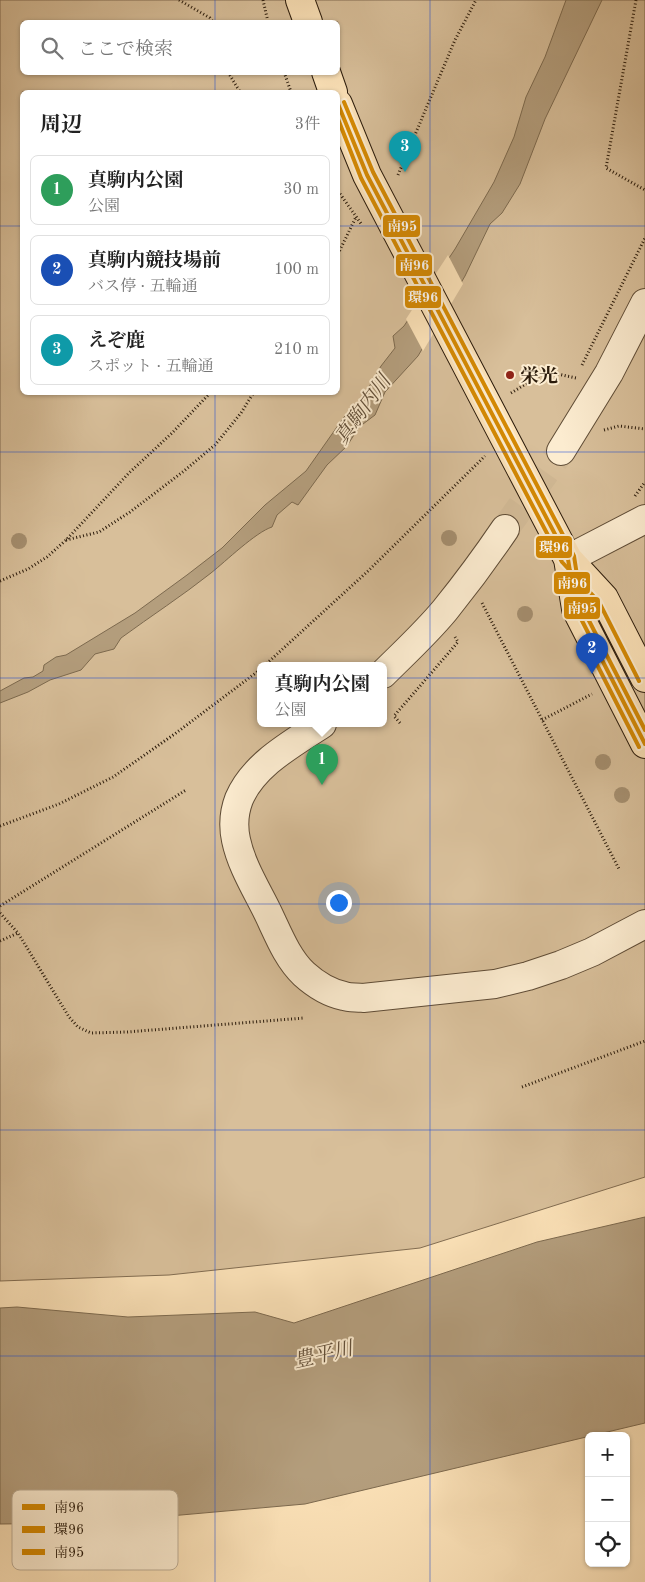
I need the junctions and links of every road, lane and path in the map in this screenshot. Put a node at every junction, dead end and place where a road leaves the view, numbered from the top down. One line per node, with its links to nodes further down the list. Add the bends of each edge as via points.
1 (179, 0): 6 (path)
2 (263, 0): 7 (path)
3 (300, 0): 8 (main road)
4 (476, 0): 16 (path, via 455,40)
5 (636, 0): 17 (path, via 606,168)
6 (212, 20)
7 (268, 20)
8 (307, 20)
9 (230, 75): 12 (path)
10 (285, 75): 13 (path)
11 (327, 75): 14 (main road)
12 (239, 90)
13 (290, 90)
14 (332, 90)
15 (340, 109): 28 (main road, via 367,175 386,210)
16 (398, 175)
17 (645, 190)
18 (340, 194): 19 (path)
19 (356, 217): 20 (path); 22 (path)
20 (366, 230)
21 (645, 238): 24 (path)
22 (340, 250)
23 (645, 303): 31 (lane, via 609,373)
24 (576, 378): 25 (path); 28 (path, via 544,373)
25 (573, 386)
26 (208, 395): 36 (path)
27 (252, 395): 36 (path, via 215,445 184,471 99,532)
28 (500, 400): 37 (main road)
29 (645, 429): 30 (path, via 619,426)
30 (598, 434)
31 (560, 451)
32 (485, 456): 41 (path, via 368,571)
33 (645, 482): 34 (path)
34 (638, 509): 37 (lane)
35 (505, 529): 42 (lane, via 444,611)
36 (66, 540): 38 (path, via 28,569)
37 (568, 559): 44 (main road, via 604,598); 49 (main road, via 576,609)
38 (0, 581)
39 (484, 608): 46 (path)
40 (458, 642): 47 (path, via 394,716)
41 (268, 662)
42 (387, 670)
43 (257, 673): 51 (path, via 113,777 59,804)
44 (645, 678)
45 (586, 698): 46 (path)
46 (542, 720): 52 (path)
47 (400, 723)
48 (317, 727): 55 (lane, via 260,768 248,781 234,819 236,840 245,867 290,957 304,974 322,987 343,996 362,998 495,984 560,965)
49 (645, 744)
50 (186, 790): 53 (path)
51 (0, 826)
52 (619, 869)
53 (0, 906)
54 (0, 912): 56 (path)
55 (645, 924)
56 (18, 934): 57 (path); 58 (path, via 69,1017 78,1028 91,1033)
57 (0, 941)
58 (304, 1018)
59 (645, 1041): 60 (path)
60 (522, 1087)

